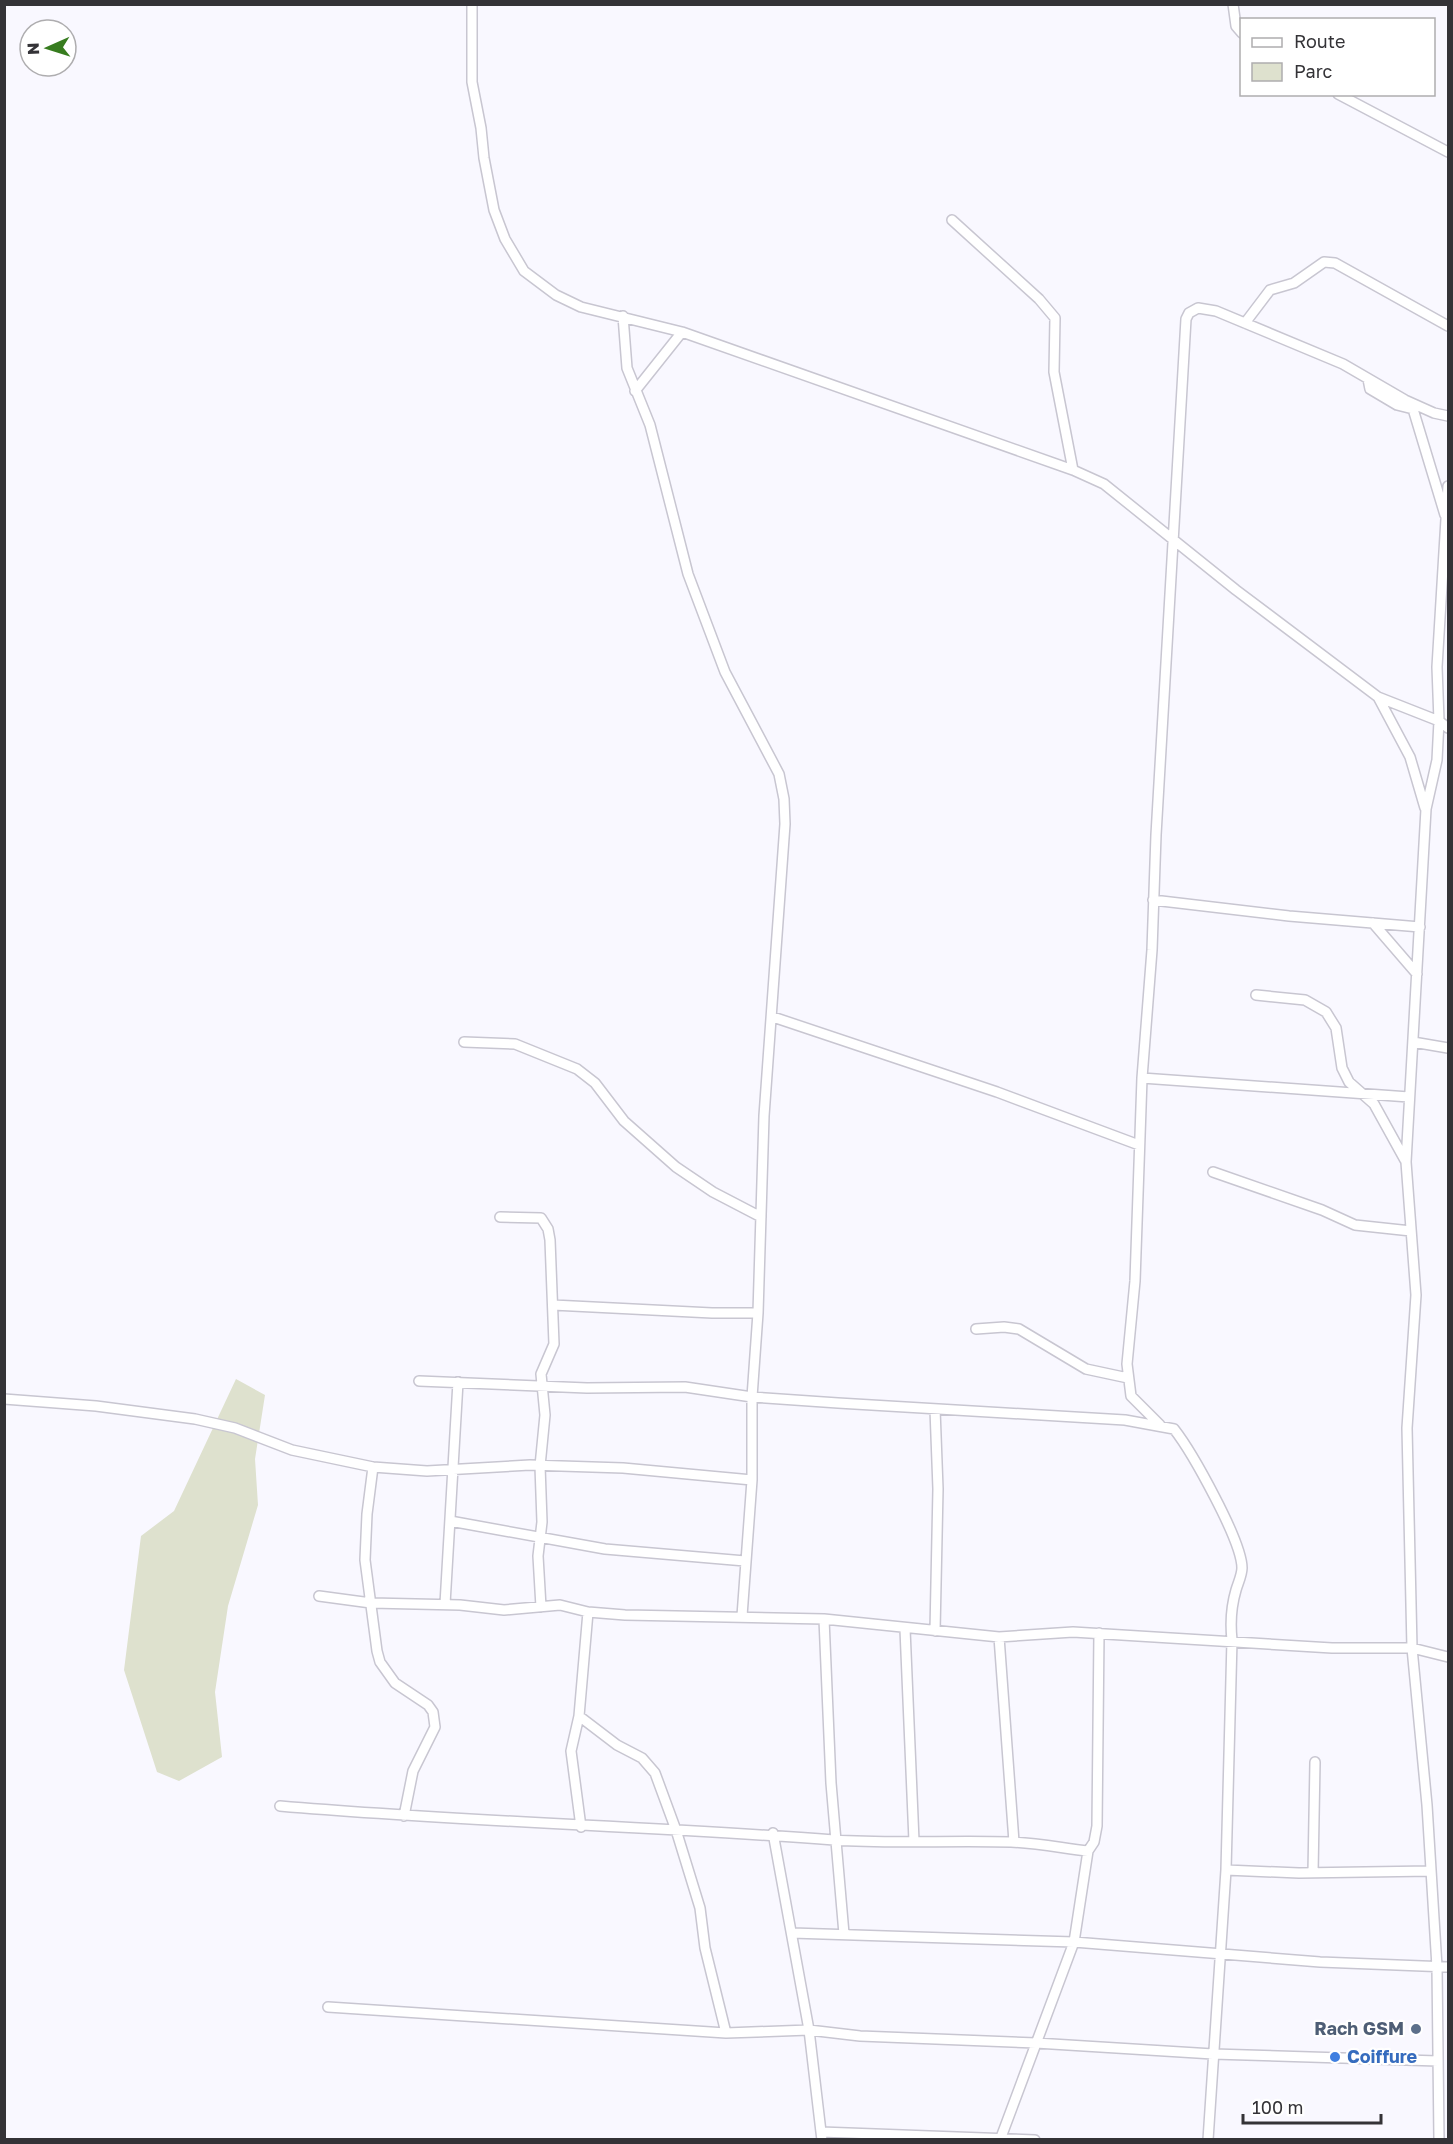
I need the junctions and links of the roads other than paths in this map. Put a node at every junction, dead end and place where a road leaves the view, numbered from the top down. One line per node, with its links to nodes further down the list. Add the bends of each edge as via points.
1 (472, 4): 7 (street, via 472,82 494,210 505,239 524,272 556,295 581,307)
2 (1233, 4): 3 (street)
3 (1240, 31)
4 (1342, 96): 5 (street)
5 (1449, 152)
6 (952, 220): 14 (street, via 1055,318 1053,372)
7 (623, 316): 10 (street); 12 (street, via 627,368)
8 (1245, 323): 9 (street, via 1270,290 1294,283 1324,262 1335,262); 11 (street, via 1344,363); 17 (street, via 1216,311 1198,309 1186,319)
9 (1449, 326)
10 (681, 332): 12 (street); 14 (street)
11 (1368, 379): 13 (street, via 1434,413); 16 (street, via 1370,389 1397,405 1413,409)
12 (634, 391): 30 (street, via 650,425 700,610 725,672 779,774 785,824)
13 (1449, 416)
14 (1073, 470): 17 (street, via 1104,484)
15 (1449, 486): 16 (street)
16 (1446, 520): 18 (street)
17 (1174, 543): 19 (street); 25 (street)
18 (1445, 594): 20 (street, via 1437,666)
19 (1378, 697): 20 (street); 24 (street, via 1410,757)
20 (1439, 721): 21 (street); 23 (street)
21 (1449, 728)
22 (1449, 754): 23 (street)
23 (1437, 760): 24 (street)
24 (1426, 809): 27 (street)
25 (1153, 900): 26 (street); 34 (street)
26 (1373, 923): 27 (street); 28 (street)
27 (1420, 927): 28 (street)
28 (1417, 974): 32 (street)
29 (1256, 995): 35 (street, via 1305,1000 1326,1012 1336,1028 1342,1068 1349,1082)
30 (773, 1017): 37 (street, via 997,1092); 41 (street)
31 (464, 1042): 41 (street, via 516,1044 577,1069 595,1083 624,1120 676,1167 712,1192)
32 (1413, 1042): 33 (street); 36 (street)
33 (1449, 1048)
34 (1142, 1078): 35 (street); 37 (street)
35 (1363, 1094): 36 (street); 38 (street, via 1374,1104)
36 (1409, 1097): 38 (street)
37 (1139, 1145): 46 (street)
38 (1406, 1162): 42 (street)
39 (1213, 1172): 42 (street, via 1355,1225)
40 (500, 1216): 43 (street, via 541,1218 545,1222 550,1240)
41 (760, 1217): 44 (street)
42 (1411, 1231): 73 (street, via 1416,1295 1407,1428)
43 (553, 1305): 44 (street); 49 (street, via 554,1344 543,1365)
44 (759, 1313): 50 (street)
45 (976, 1329): 46 (street, via 1019,1329 1086,1369)
46 (1128, 1378): 53 (street, via 1131,1396)
47 (419, 1381): 48 (street)
48 (458, 1382): 49 (street); 56 (street)
49 (543, 1386): 50 (street, via 685,1387); 54 (street, via 545,1415)
50 (752, 1397): 52 (street); 57 (street)
51 (4, 1399): 55 (street, via 195,1419 235,1428 292,1450)
52 (935, 1409): 53 (street); 69 (street)
53 (1160, 1425): 72 (street, via 1174,1429 1189,1448 1241,1554 1242,1570 1232,1608)
54 (540, 1466): 56 (street); 57 (street, via 623,1468); 59 (street)
55 (373, 1467): 56 (street); 62 (street, via 365,1560)
56 (453, 1470): 58 (street)
57 (752, 1480): 60 (street)
58 (450, 1521): 59 (street); 63 (street)
59 (540, 1536): 60 (street, via 605,1550); 64 (street)
60 (745, 1561): 66 (street)
61 (319, 1596): 62 (street)
62 (371, 1602): 63 (street); 78 (street, via 380,1662 394,1683 433,1712 435,1727 413,1771)
63 (445, 1604): 64 (street, via 504,1611)
64 (541, 1607): 65 (street, via 560,1605)
65 (588, 1612): 66 (street); 75 (street)
66 (742, 1616): 67 (street)
67 (824, 1619): 68 (street); 82 (street)
68 (905, 1629): 69 (street); 83 (street)
69 (935, 1631): 71 (street)
70 (1099, 1633): 71 (street); 72 (street); 85 (street, via 1097,1826)
71 (999, 1637): 84 (street)
72 (1232, 1640): 73 (street, via 1332,1648); 86 (street)
73 (1412, 1648): 74 (street); 87 (street)
74 (1449, 1657)
75 (579, 1716): 79 (street, via 571,1762); 80 (street, via 616,1745 642,1758 655,1773)
76 (1315, 1762): 88 (street)
77 (280, 1806): 78 (street)
78 (404, 1816): 79 (street)
79 (581, 1827): 80 (street)
80 (676, 1830): 81 (street); 97 (street, via 700,1908)
81 (773, 1833): 82 (street); 89 (street)
82 (835, 1840): 83 (street); 90 (street)
83 (914, 1841): 84 (street)
84 (1014, 1842): 85 (street)
85 (1088, 1851): 91 (street)
86 (1226, 1870): 88 (street); 92 (street)
87 (1431, 1871): 88 (street); 93 (street)
88 (1312, 1873)
89 (792, 1933): 90 (street); 96 (street)
90 (844, 1934): 91 (street)
91 (1074, 1942): 92 (street); 98 (street)
92 (1222, 1953): 93 (street); 99 (street)
93 (1437, 1967): 94 (street); 100 (street)
94 (1449, 1967)
95 (328, 2007): 97 (street)
96 (809, 2030): 97 (street); 98 (street, via 860,2037); 101 (street)
97 (726, 2032)
98 (1036, 2043): 99 (street); 102 (street)
99 (1213, 2054): 100 (street); 104 (street)
100 (1438, 2061): 105 (street)
101 (821, 2136): 102 (street)
102 (1000, 2139): 103 (street)
103 (1035, 2139)
104 (1208, 2139)
105 (1439, 2139)

